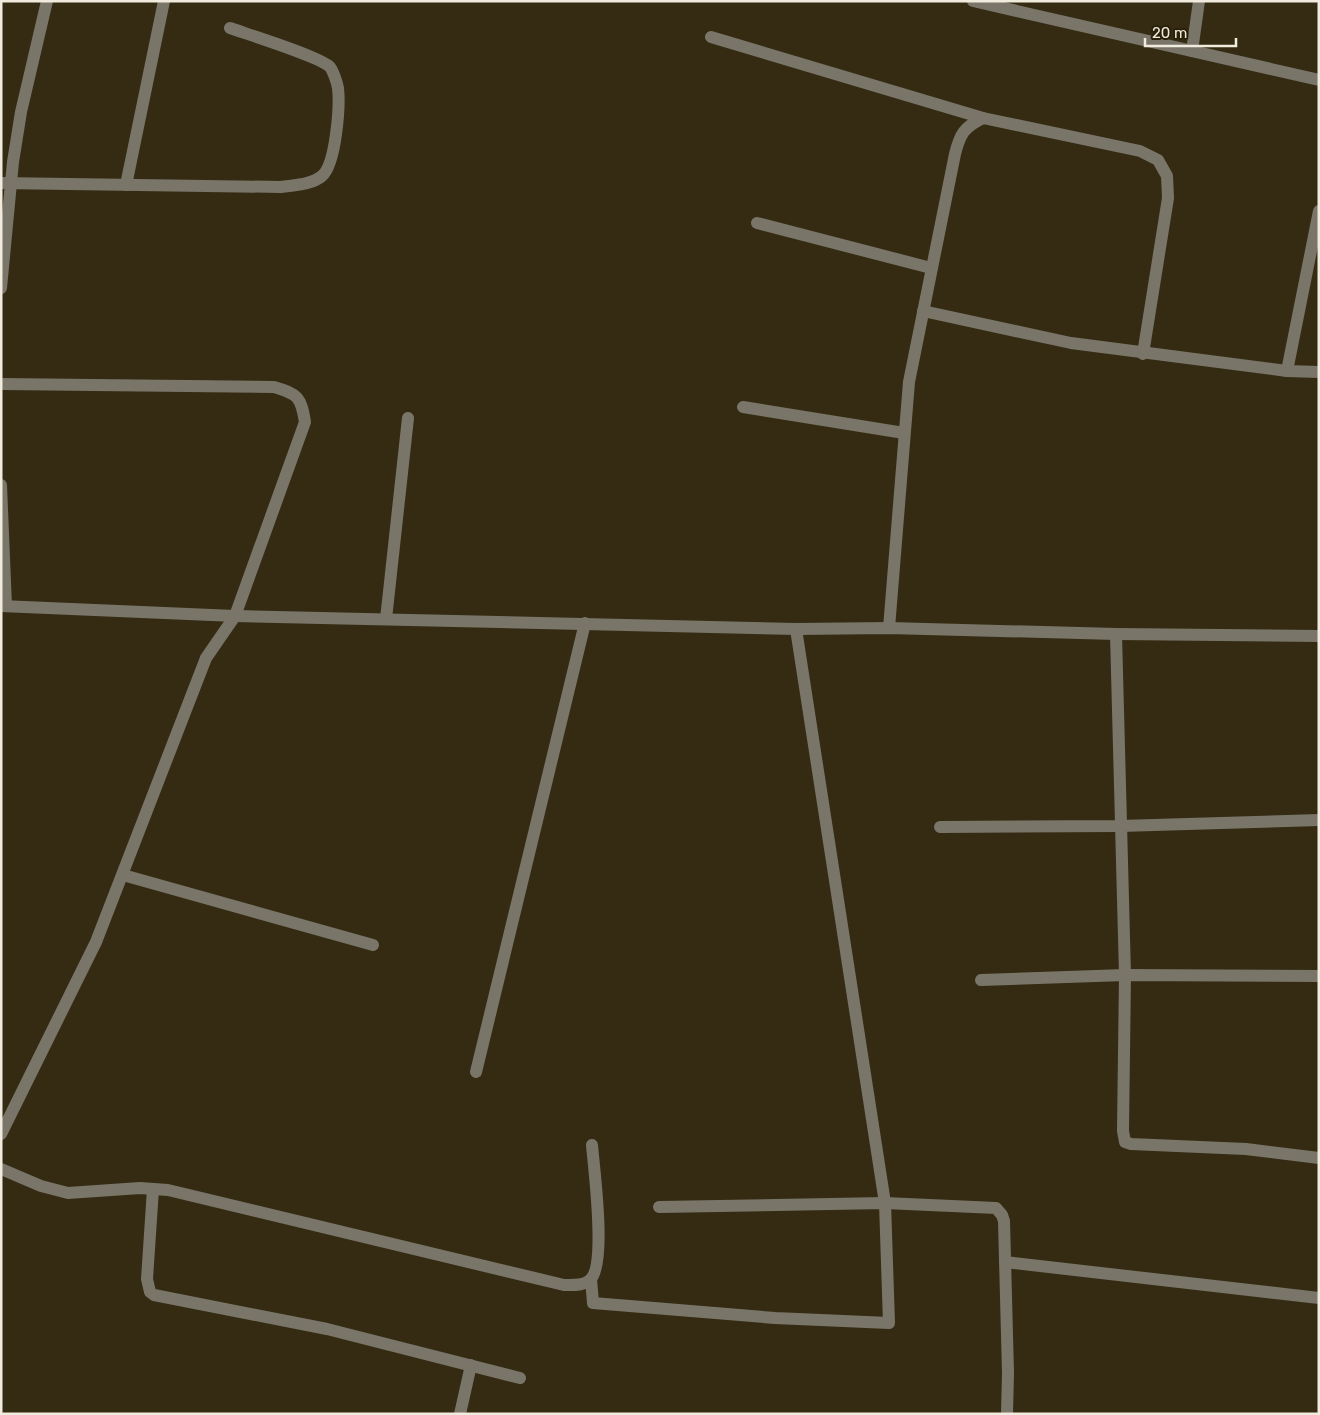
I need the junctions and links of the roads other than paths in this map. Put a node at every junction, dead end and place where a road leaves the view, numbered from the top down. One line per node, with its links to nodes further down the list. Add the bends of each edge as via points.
1 (47, 1): 10 (street)
2 (164, 1): 11 (street)
3 (973, 1): 7 (street)
4 (1199, 1): 7 (street)
5 (230, 28): 11 (street, via 329,66 338,85 339,104 332,160 322,176 305,184 282,187)
6 (711, 37): 9 (street)
7 (1192, 51): 8 (street)
8 (1319, 80)
9 (983, 118): 14 (street, via 970,125 960,137); 17 (street, via 1140,151 1158,160 1167,176 1168,198)
10 (6, 183): 11 (street); 15 (street)
11 (126, 185)
12 (1319, 211): 18 (street)
13 (757, 223): 14 (street)
14 (932, 268): 16 (street)
15 (1, 288)
16 (922, 310): 17 (street, via 1071,343); 23 (street)
17 (1143, 354): 18 (street)
18 (1287, 371): 19 (street)
19 (1319, 372)
20 (1, 384): 26 (street, via 274,386 291,392 302,404 305,422)
21 (743, 407): 23 (street)
22 (408, 418): 27 (street)
23 (904, 433): 30 (street)
24 (1, 485): 25 (street)
25 (4, 606): 26 (street)
26 (234, 616): 27 (street); 36 (street, via 206,658)
27 (386, 619): 28 (street)
28 (585, 623): 29 (street); 41 (street)
29 (796, 628): 30 (street); 47 (street)
30 (889, 628): 31 (street)
31 (1116, 634): 32 (street); 34 (street)
32 (1319, 636)
33 (1319, 820): 34 (street)
34 (1120, 826): 35 (street); 38 (street)
35 (940, 827)
36 (122, 875): 37 (street); 42 (street, via 92,950)
37 (373, 946)
38 (1125, 975): 39 (street); 40 (street); 44 (street, via 1125,1142)
39 (1319, 976)
40 (981, 980)
41 (476, 1072)
42 (1, 1134)
43 (592, 1145): 50 (street, via 598,1258)
44 (1319, 1158)
45 (1, 1169): 46 (street, via 41,1186 68,1193)
46 (153, 1188): 50 (street, via 564,1285 584,1284); 52 (street, via 147,1279 154,1295 327,1329)
47 (885, 1203): 48 (street); 49 (street, via 996,1208 1004,1221); 50 (street, via 889,1323 775,1318 593,1303)
48 (659, 1207)
49 (1005, 1262): 51 (street); 55 (street)
50 (591, 1279)
51 (1319, 1298)
52 (470, 1366): 53 (street); 54 (street)
53 (520, 1378)
54 (460, 1414)
55 (1007, 1414)

